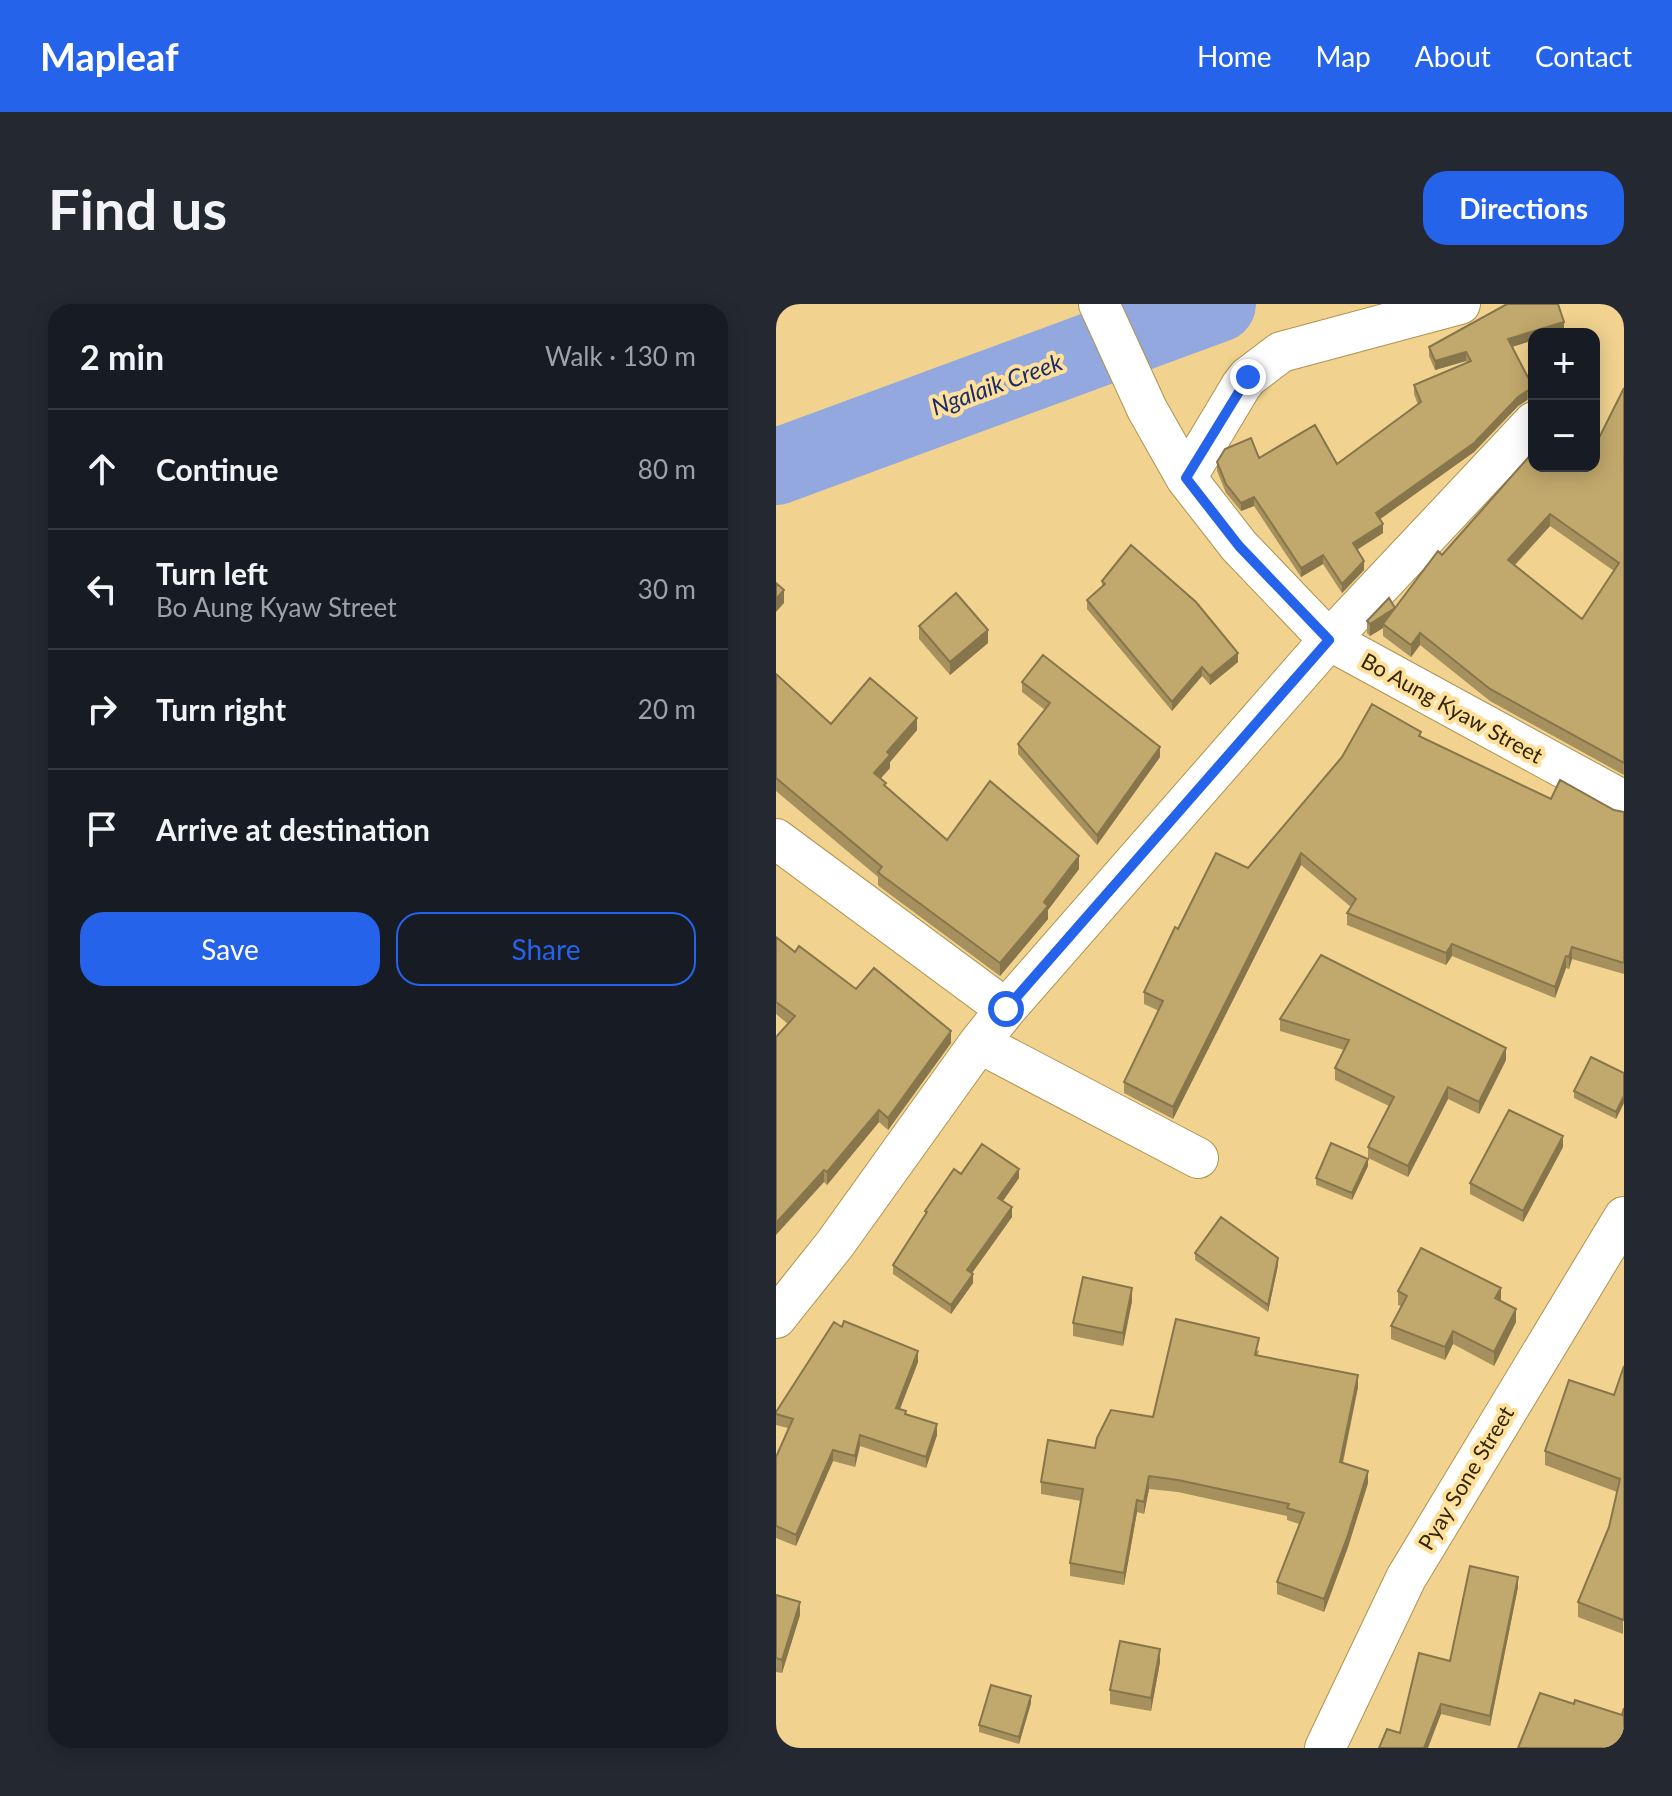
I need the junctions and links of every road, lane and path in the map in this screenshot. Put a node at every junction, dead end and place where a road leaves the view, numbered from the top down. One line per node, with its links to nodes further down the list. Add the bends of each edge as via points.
1 (1099, 304): 4 (street, Bo Aung Kyaw Street, via 1147,409)
2 (1460, 304): 4 (street, via 1281,352 1241,386)
3 (1528, 428): 5 (street)
4 (1186, 478): 5 (street, Bo Aung Kyaw Street, via 1239,546)
5 (1329, 640): 6 (street, Bo Aung Kyaw Street); 8 (street)
6 (1624, 801)
7 (776, 839): 8 (street)
8 (1006, 1009): 9 (street)
9 (979, 1043): 10 (street); 12 (street)
10 (1198, 1158)
11 (1624, 1217): 13 (street, Pyay Sone Street, via 1406,1578)
12 (776, 1318)
13 (1325, 1748)

